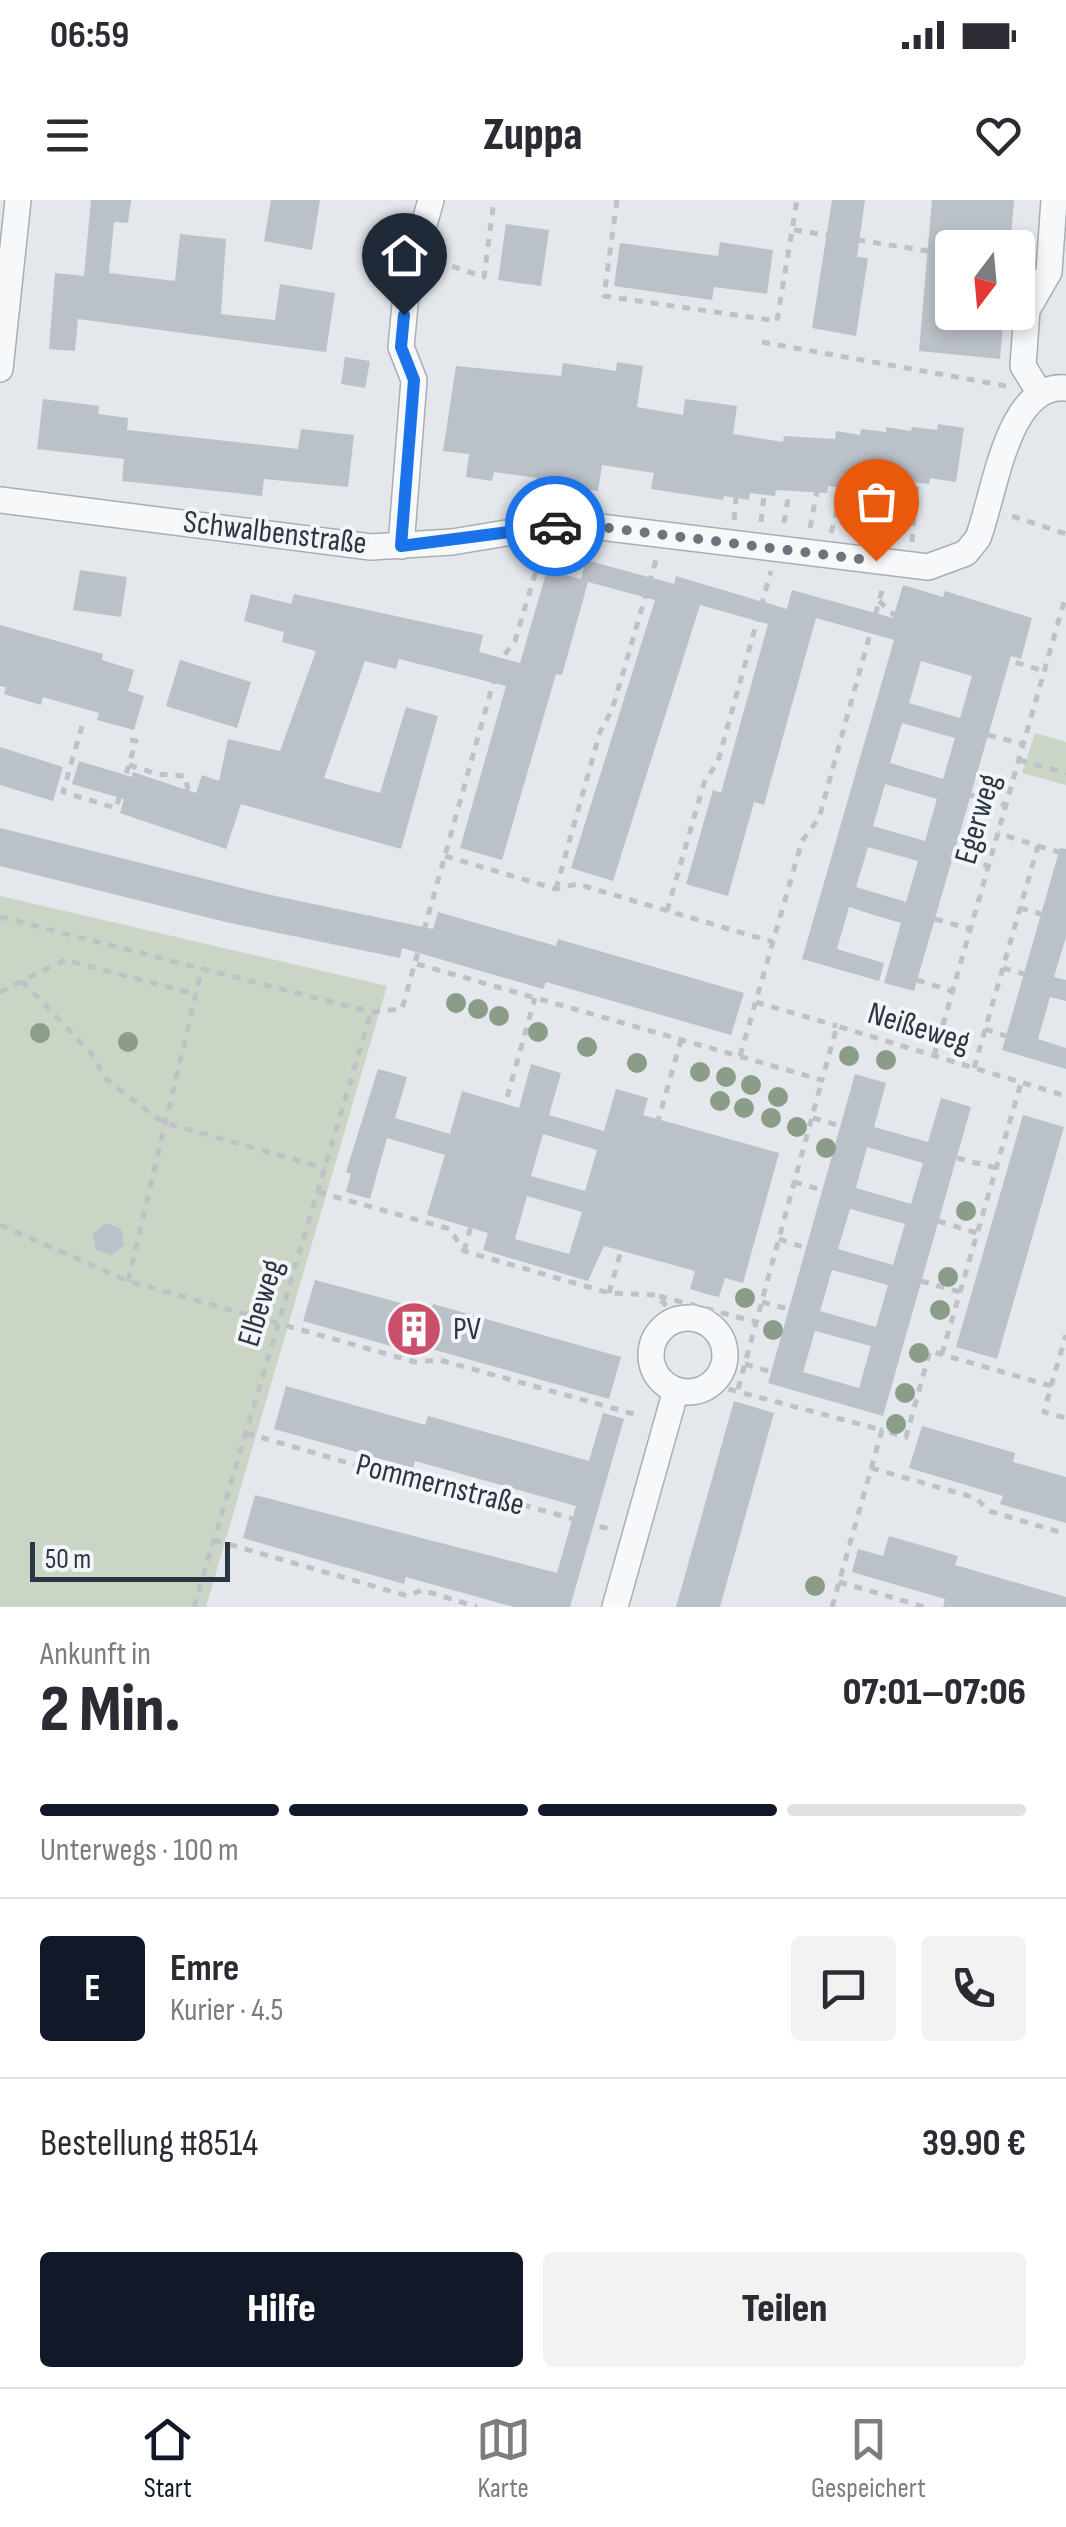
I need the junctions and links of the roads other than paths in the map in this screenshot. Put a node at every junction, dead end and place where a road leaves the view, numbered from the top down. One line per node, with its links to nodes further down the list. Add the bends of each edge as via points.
1 (18, 200): 4 (street)
2 (432, 200): 8 (street, via 414,252 401,347 414,380)
3 (1054, 200): 6 (street, via 1049,272 1027,310 1023,366)
4 (0, 368)
5 (1066, 388): 6 (street)
6 (1039, 392): 8 (street, Schwalbenstraße, via 1018,412 990,509 966,553 928,567 549,526)
7 (0, 500): 8 (street, Schwalbenstraße)
8 (401, 546)
9 (676, 1390): 9 (street, via 726,1387 722,1340 700,1320 679,1319 656,1335 650,1354 660,1380); 10 (street)
10 (615, 1607)

